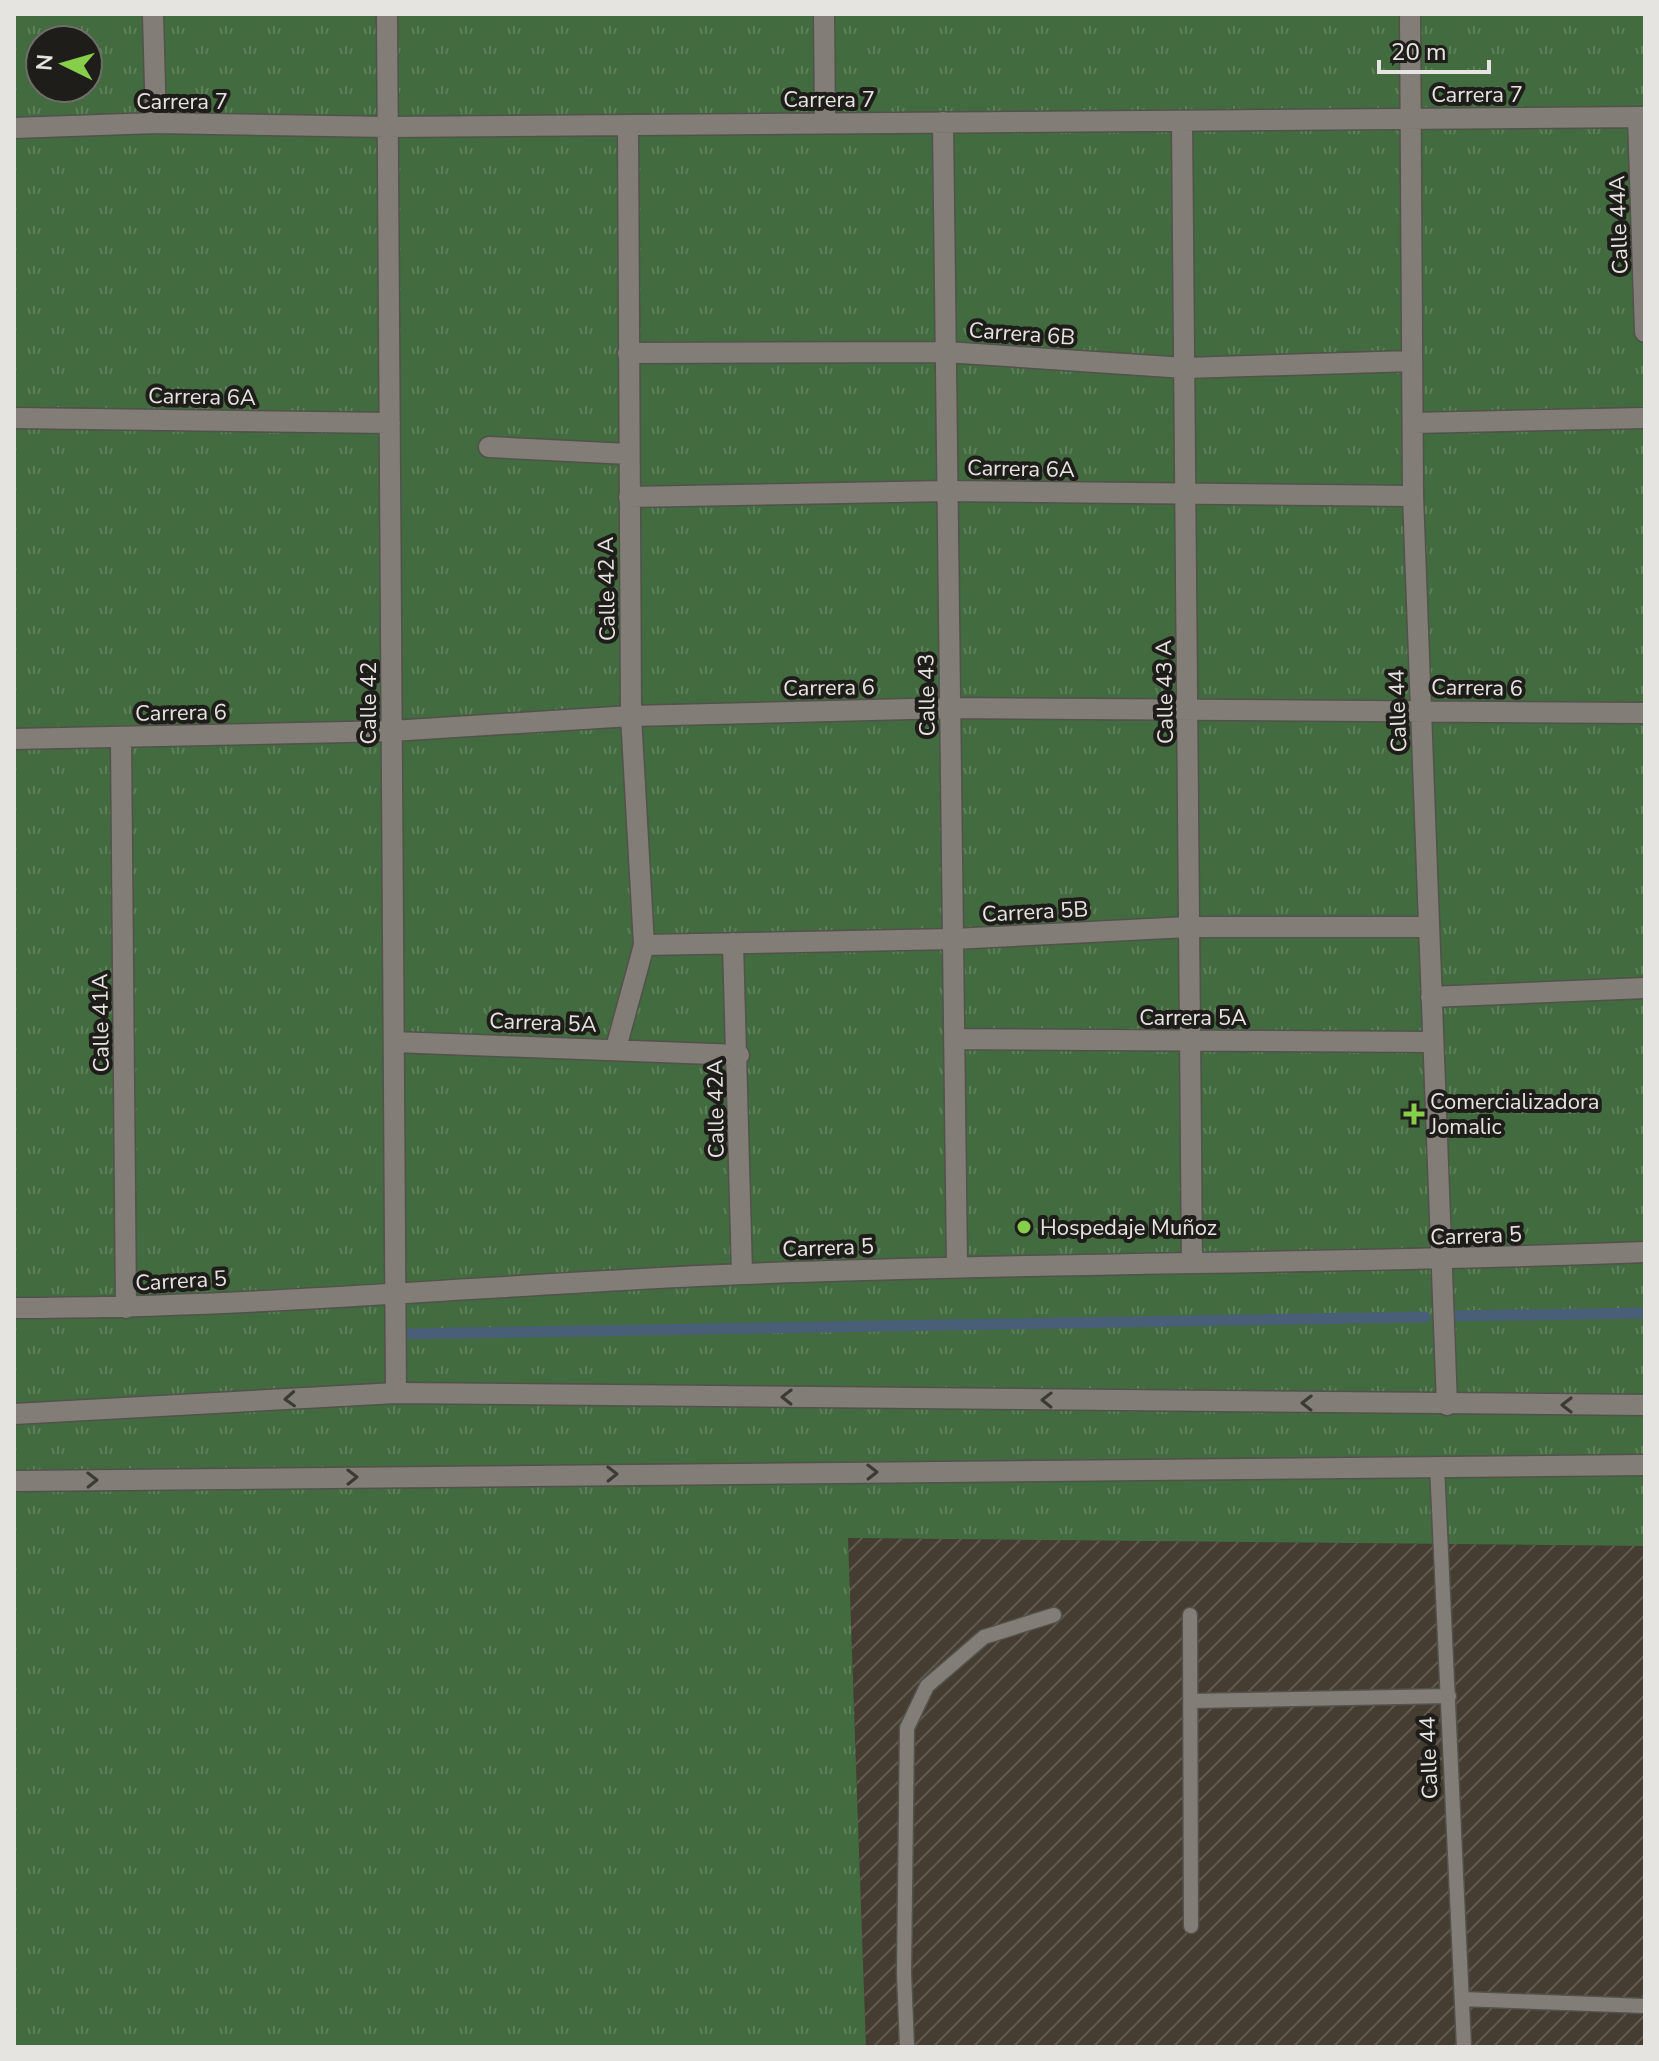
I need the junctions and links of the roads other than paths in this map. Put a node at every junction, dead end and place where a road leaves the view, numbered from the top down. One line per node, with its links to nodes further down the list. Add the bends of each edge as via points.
1 (153, 14): 9 (street)
2 (387, 14): 12 (street, Calle 42)
3 (824, 14): 10 (street)
4 (1410, 14): 6 (street, Calle 44)
5 (1642, 117): 6 (street, Carrera 7); 14 (street, Calle 44A)
6 (1410, 119): 7 (street, Carrera 7); 17 (street, Calle 44)
7 (1182, 121): 8 (street, Carrera 7); 18 (street, Calle 43 A)
8 (943, 122): 10 (street, Carrera 7); 15 (street, Calle 43)
9 (156, 123): 12 (street, Carrera 7); 13 (street, Carrera 7)
10 (825, 123): 11 (street, Carrera 7)
11 (628, 125): 12 (street, Carrera 7); 16 (street, Calle 42 A)
12 (388, 127): 21 (street, Calle 42)
13 (14, 128)
14 (1645, 332)
15 (946, 352): 16 (street, Carrera 6B); 18 (street, Carrera 6B); 25 (street, Calle 43)
16 (628, 353): 24 (street, Calle 42 A)
17 (1412, 361): 18 (street, Carrera 6B); 22 (street, Calle 44)
18 (1185, 368): 26 (street, Calle 43 A)
19 (14, 418): 21 (street, Carrera 6A)
20 (1645, 418): 22 (street)
21 (390, 423): 34 (street, Calle 42)
22 (1413, 423): 27 (street, Calle 44)
23 (489, 447): 24 (street)
24 (628, 454): 28 (street, Calle 42 A)
25 (947, 491): 26 (street, Carrera 6A); 28 (street, Carrera 6A); 29 (street, Calle 43)
26 (1185, 493): 27 (street, Carrera 6A); 31 (street, Calle 43 A)
27 (1413, 496): 30 (street, Calle 44)
28 (629, 497): 33 (street, Calle 42 A)
29 (950, 708): 31 (street, Carrera 6); 33 (street, Carrera 6); 39 (street, Calle 43)
30 (1422, 710): 31 (street, Carrera 6); 32 (street, Carrera 6); 38 (street, Calle 44)
31 (1189, 711): 37 (street, Calle 43 A)
32 (1645, 713)
33 (631, 716): 34 (street, Carrera 6); 41 (street, Calle 42 A)
34 (392, 731): 35 (street, Carrera 6); 46 (street, Calle 42)
35 (121, 737): 36 (street, Carrera 6); 57 (street, Calle 41A)
36 (14, 739)
37 (1188, 927): 38 (street, Carrera 5B); 39 (street, Carrera 5B); 45 (street, Calle 43 A)
38 (1429, 927): 43 (street, Calle 44)
39 (953, 939): 40 (street, Carrera 5B); 44 (street, Calle 43)
40 (733, 943): 41 (street, Carrera 5B); 49 (street, Calle 42A)
41 (644, 945): 48 (street, Calle 42 A)
42 (1645, 988): 43 (street)
43 (1431, 997): 47 (street, Calle 44)
44 (954, 1039): 45 (street, Carrera 5A); 53 (street, Calle 43)
45 (1188, 1041): 47 (street, Carrera 5A); 52 (street, Calle 43 A)
46 (394, 1042): 48 (street, Carrera 5A); 55 (street, Calle 42)
47 (1432, 1042): 51 (street, Calle 44)
48 (616, 1048): 49 (street, Carrera 5A)
49 (739, 1055): 54 (street, Calle 42A)
50 (1645, 1252): 51 (street, Carrera 5)
51 (1439, 1260): 52 (street, Carrera 5); 59 (street, Calle 44)
52 (1192, 1263): 53 (street, Carrera 5)
53 (957, 1267): 54 (street, Carrera 5)
54 (742, 1274): 55 (street, Carrera 5)
55 (395, 1292): 57 (street, Carrera 5); 58 (street, Calle 42)
56 (14, 1308): 57 (street, Carrera 5)
57 (126, 1308)
58 (396, 1393): 59 (street, one-way to 58); 61 (street, one-way to 61)
59 (1447, 1405): 60 (street, one-way to 59)
60 (1645, 1405)
61 (14, 1414)
62 (1645, 1465): 63 (street)
63 (1437, 1466): 64 (street, one-way to 63); 67 (lane, Calle 44)
64 (14, 1481)
65 (1054, 1615): 72 (lane, via 984,1637 927,1686 907,1728)
66 (1190, 1615): 68 (lane)
67 (1449, 1696): 68 (lane); 70 (lane, Calle 44)
68 (1191, 1701): 69 (lane)
69 (1191, 1926)
70 (1462, 1999): 71 (lane); 73 (lane, Calle 44)
71 (1645, 2006)
72 (907, 2047)
73 (1464, 2047)

